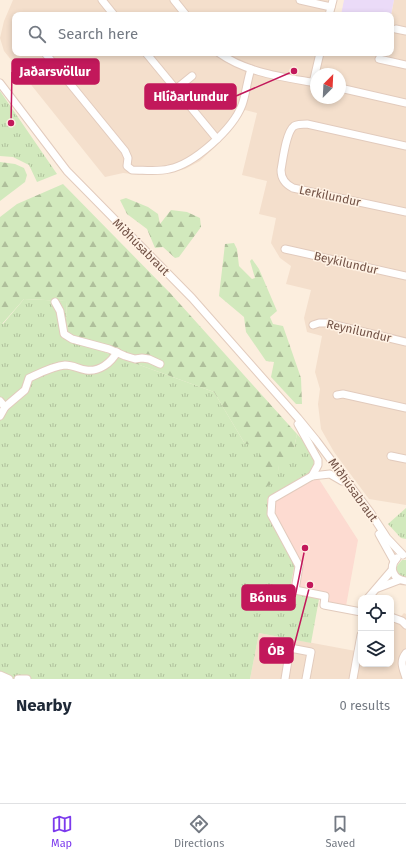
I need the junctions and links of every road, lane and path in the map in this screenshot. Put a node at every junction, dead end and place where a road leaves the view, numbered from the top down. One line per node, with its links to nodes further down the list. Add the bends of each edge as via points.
1 (102, 0): 5 (street)
2 (174, 0): 6 (street)
3 (300, 0): 4 (street)
4 (332, 4)
5 (112, 12)
6 (184, 12)
7 (396, 28): 8 (street)
8 (406, 31)
9 (47, 56): 23 (street, via 126,151 127,164 132,170 168,170 194,158)
10 (148, 56): 20 (street)
11 (223, 56): 16 (street)
12 (319, 56): 15 (street)
13 (379, 59): 14 (street)
14 (406, 65)
15 (317, 68)
16 (251, 69): 18 (street); 23 (street, via 242,105 235,119)
17 (192, 76): 20 (street)
18 (310, 82)
19 (0, 83): 35 (street, Miðhúsabraut, via 67,171 192,298)
20 (176, 89): 23 (street)
21 (346, 89): 22 (street)
22 (406, 103)
23 (217, 139)
24 (406, 146): 25 (street, Lerkilundur, via 300,124 293,127 288,136 281,170 283,179 293,188)
25 (406, 212)
26 (285, 249): 27 (street, Beykilundur)
27 (406, 276)
28 (55, 302): 31 (street, via 60,311 64,334 72,339)
29 (313, 325): 30 (street, Reynilundur, via 327,323)
30 (406, 342)
31 (117, 352): 32 (street); 34 (street, via 113,360 95,369 57,366 29,378 25,390)
32 (160, 364)
33 (337, 395): 36 (street)
34 (2, 404): 37 (street)
35 (286, 406): 38 (street, Miðhúsabraut); 43 (street, Miðhúsabraut, via 316,440 387,538)
36 (406, 408)
37 (0, 416)
38 (298, 424): 41 (street, via 318,460); 42 (street, Miðhúsabraut)
39 (391, 456): 40 (street)
40 (406, 459)
41 (312, 476): 42 (street, via 330,474); 49 (street, via 272,499 271,514 299,566 295,590 325,596 324,604)
42 (342, 481): 44 (street, Miðhúsabraut)
43 (404, 555): 44 (street)
44 (394, 561): 45 (street)
45 (392, 570): 46 (street, via 395,576); 47 (street)
46 (403, 580): 47 (street)
47 (378, 588): 48 (street)
48 (371, 595)
49 (358, 611)
50 (394, 618): 51 (street)
51 (406, 625)
52 (358, 652): 61 (street)
53 (406, 653): 55 (street, via 401,664)
54 (0, 675): 56 (street)
55 (406, 678)
56 (9, 679)
57 (18, 679): 58 (street)
58 (27, 679)
59 (285, 679): 60 (street, via 290,648 311,652)
60 (306, 679)
61 (353, 679)

